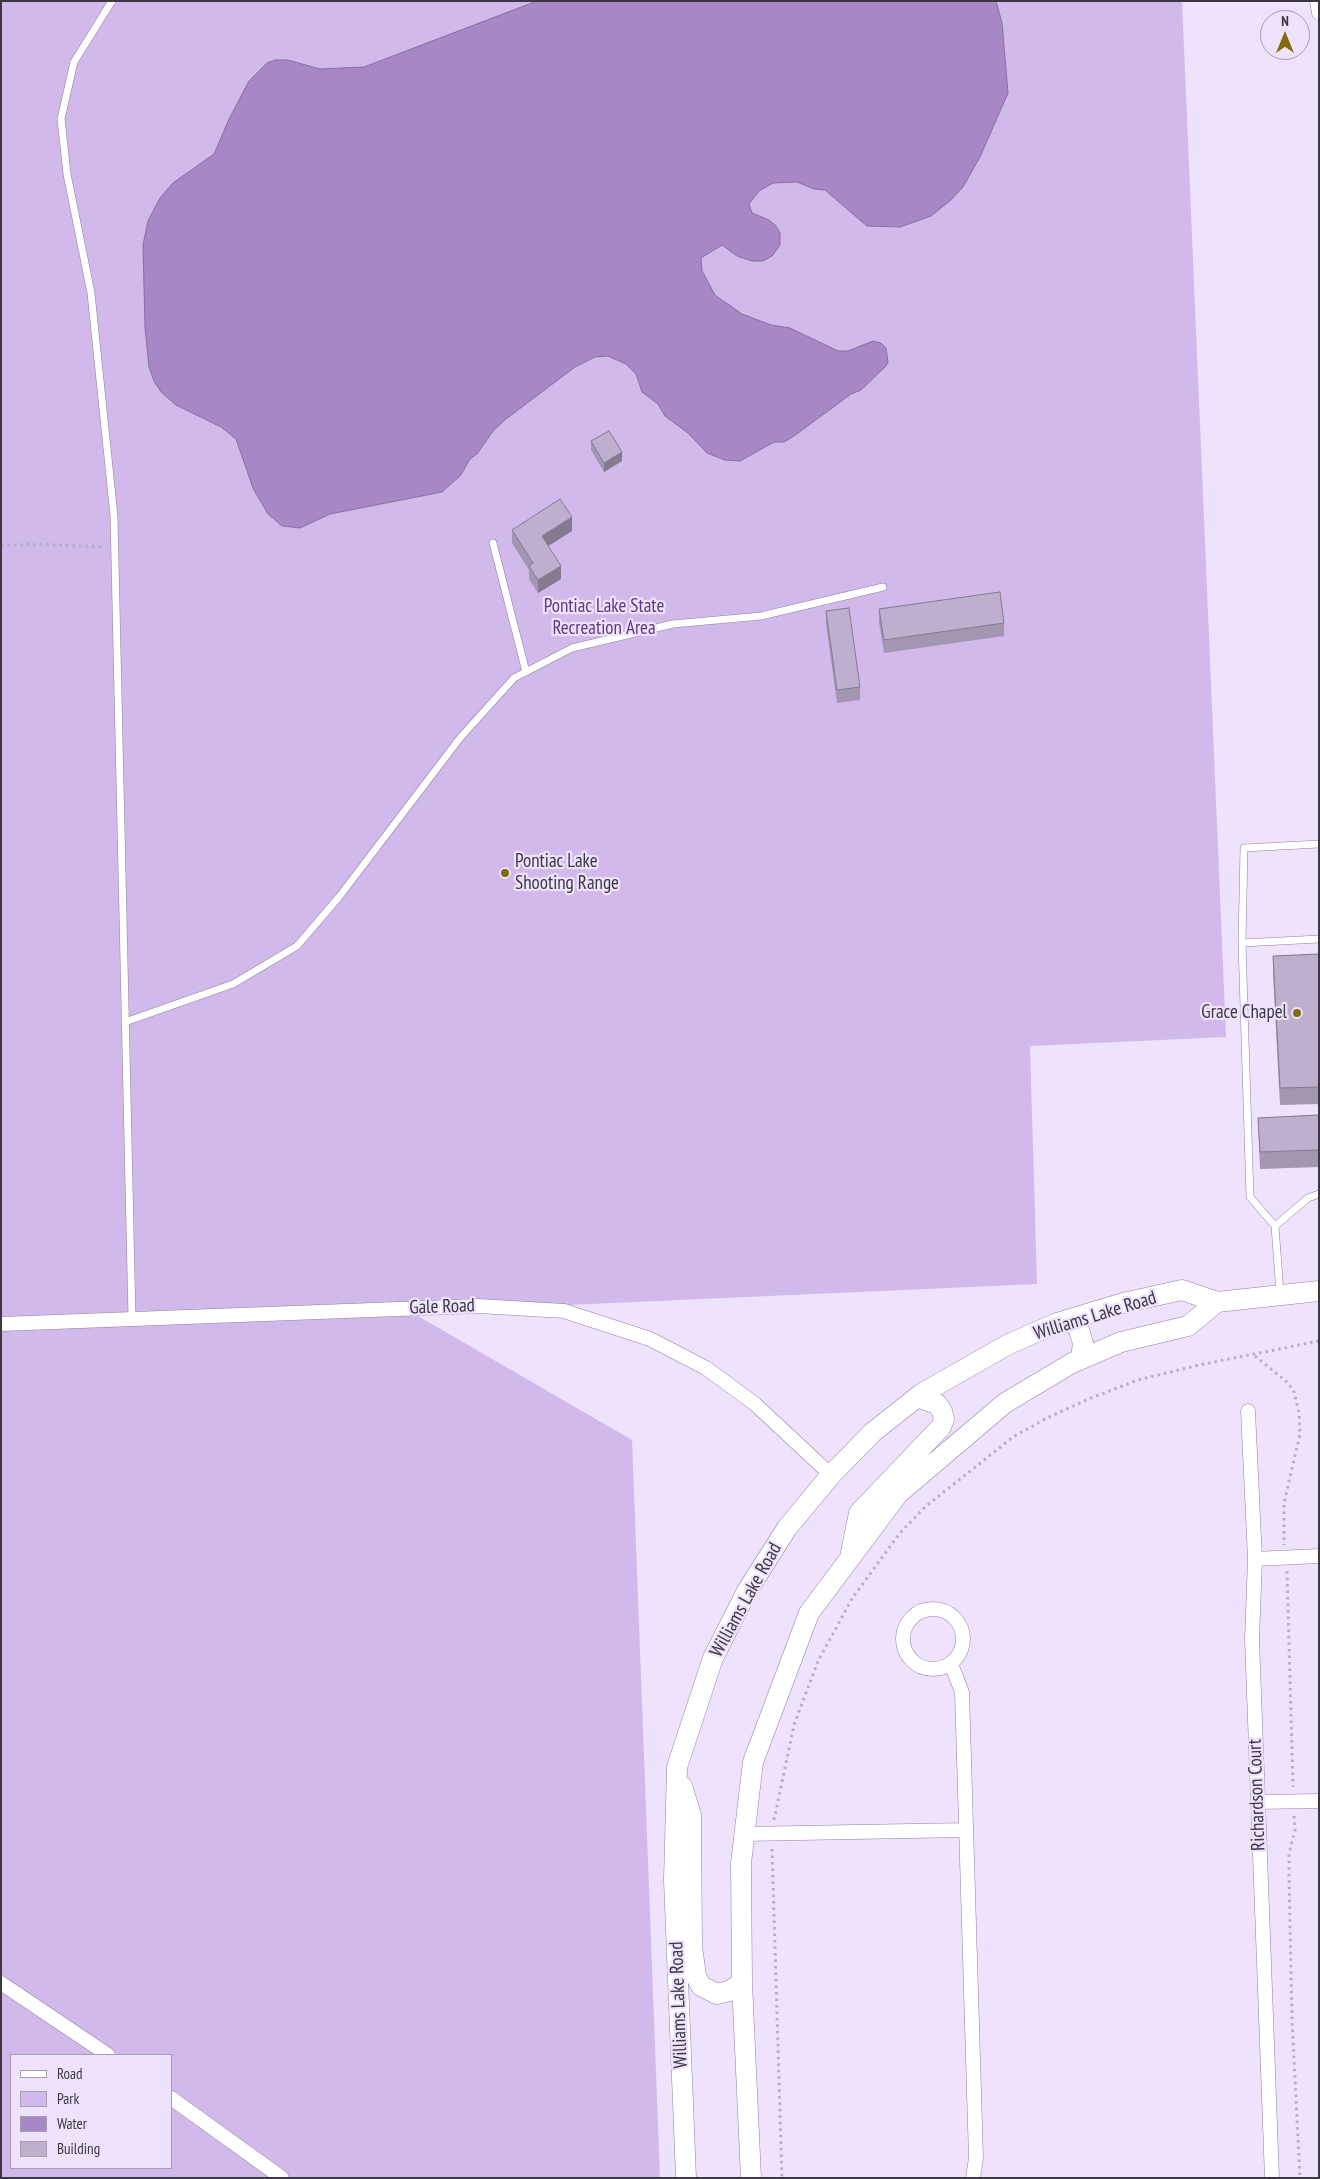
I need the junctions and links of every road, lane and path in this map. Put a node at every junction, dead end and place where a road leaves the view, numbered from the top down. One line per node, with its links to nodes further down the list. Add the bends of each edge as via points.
1 (112, 1): 6 (lane, via 74,62 61,119 91,293)
2 (1317, 1): 3 (street)
3 (1319, 13)
4 (493, 543): 8 (lane)
5 (1, 546): 6 (path, via 30,544)
6 (115, 548): 12 (lane)
7 (883, 587): 8 (lane, via 761,616 673,624 572,648)
8 (526, 672): 12 (lane, via 514,678 460,738 297,946 234,984)
9 (1319, 844): 11 (lane, via 1244,848)
10 (1319, 940): 11 (lane)
11 (1242, 943): 14 (lane, via 1250,1197)
12 (125, 1022): 18 (lane)
13 (1319, 1194): 14 (lane, via 1308,1198)
14 (1275, 1226): 16 (lane)
15 (1319, 1291): 16 (main road, Williams Lake Road)
16 (1281, 1295): 17 (main road, Williams Lake Road)
17 (1217, 1302): 19 (main road, Williams Lake Road, via 1182,1290 1123,1303); 23 (main road, Williams Lake Road, via 1188,1326 1121,1342)
18 (132, 1318): 20 (street, Gale Road); 26 (street, Gale Road, via 478,1306 564,1311 650,1339 706,1368 755,1404)
19 (1070, 1320): 23 (main road, via 1084,1343); 24 (main road, Williams Lake Road, via 1007,1345)
20 (1, 1324)
21 (1319, 1341): 22 (path)
22 (1255, 1355): 28 (path, via 1288,1383 1298,1407 1300,1434 1283,1516); 37 (path, via 1138,1380 1049,1416 1013,1437 924,1508 900,1533 852,1597 818,1661 794,1725)
23 (1081, 1359): 29 (main road, Williams Lake Road, via 1005,1403 898,1494)
24 (918, 1397): 26 (main road, Williams Lake Road, via 872,1432); 29 (main road, via 937,1404 944,1419 941,1427 859,1513)
25 (1248, 1411): 30 (street, Richardson Court)
26 (831, 1475): 32 (main road, Williams Lake Road, via 787,1528 747,1591 712,1658)
27 (1319, 1556): 28 (street)
28 (1286, 1558): 30 (street); 33 (path)
29 (850, 1559): 38 (main road, Williams Lake Road, via 809,1613 753,1762)
30 (1256, 1560): 35 (street, Richardson Court, via 1252,1639)
31 (951, 1664): 31 (street, via 962,1648 962,1629 957,1620 940,1610 920,1612 906,1626 903,1636 908,1656 923,1668 942,1668); 36 (street, via 962,1692)
32 (677, 1767): 40 (main road, via 691,1815 692,1946 696,1976 701,1986 717,1994); 44 (main road, Williams Lake Road, via 674,1880)
33 (1294, 1801): 34 (street); 35 (street); 49 (path, via 1295,1830 1289,1854 1289,1874)
34 (1319, 1801)
35 (1257, 1802): 48 (street, Richardson Court)
36 (966, 1830): 37 (street); 47 (street, via 976,2158)
37 (773, 1833): 38 (street); 46 (path)
38 (744, 1834): 40 (main road, Williams Lake Road, via 741,1863)
39 (1, 1983): 41 (street)
40 (742, 1983): 45 (main road, Williams Lake Road)
41 (107, 2054)
42 (172, 2099): 43 (street)
43 (282, 2178)
44 (686, 2178)
45 (751, 2178)
46 (782, 2178)
47 (973, 2178)
48 (1272, 2178)
49 (1300, 2178)

